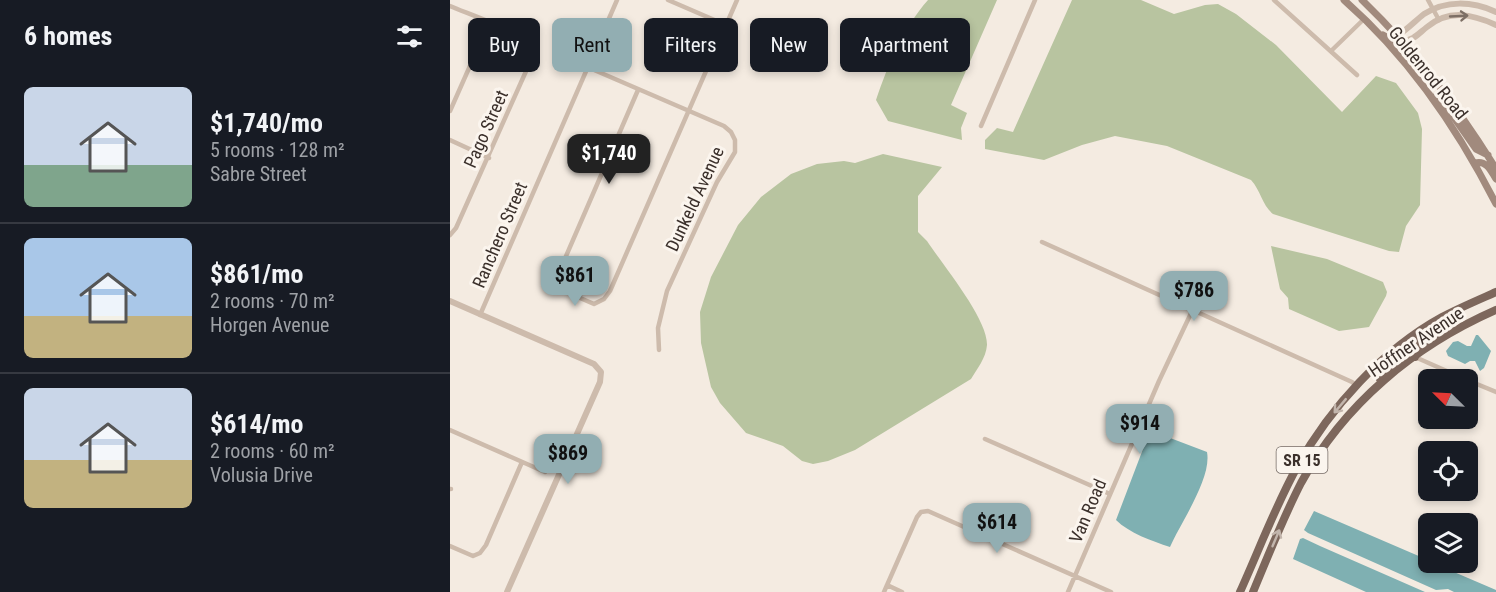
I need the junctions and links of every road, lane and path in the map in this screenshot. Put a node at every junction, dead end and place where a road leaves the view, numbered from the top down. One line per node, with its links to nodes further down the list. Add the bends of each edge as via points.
1 (617, 0): 14 (street, Ranchero Street)
2 (668, 0): 9 (street)
3 (737, 0): 16 (street)
4 (1035, 0): 33 (street)
5 (1274, 0): 22 (street)
6 (1344, 0): 17 (main road, Goldenrod Road)
7 (1362, 0): 21 (main road, Goldenrod Road)
8 (1428, 0): 11 (street)
9 (674, 1): 15 (street)
10 (450, 6): 13 (street, Pago Street)
11 (1432, 8): 12 (street, via 1465,2); 18 (street); 21 (street)
12 (1496, 12)
13 (479, 18)
14 (609, 18)
15 (711, 18)
16 (729, 18)
17 (1364, 19): 20 (main road, Goldenrod Road); 22 (street)
18 (1439, 20): 19 (street, one-way to 19, via 1462,14); 21 (street, via 1412,40)
19 (1496, 24)
20 (1376, 31): 21 (main road, via 1395,42); 30 (main road, Goldenrod Road)
21 (1400, 38): 35 (main road, Goldenrod Road, via 1462,115)
22 (1331, 51): 28 (street)
23 (468, 70): 31 (street)
24 (526, 72): 36 (street, Pago Street)
25 (585, 72): 48 (street, Ranchero Street)
26 (596, 72): 29 (street, Dunkeld Avenue)
27 (705, 72): 32 (street)
28 (1357, 75)
29 (638, 90): 32 (street, Dunkeld Avenue); 32 (street, via 560,270 558,281 564,291 594,304 604,300)
30 (1430, 94): 35 (main road, via 1443,102 1476,149); 37 (main road, Goldenrod Road)
31 (450, 111)
32 (688, 112): 50 (street, Dunkeld Avenue, via 724,126 735,140 735,152 667,291 658,328)
33 (981, 126)
34 (450, 140): 36 (street)
35 (1488, 155): 38 (main road, Goldenrod Road)
36 (489, 158): 41 (street, Pago Street)
37 (1475, 163): 39 (main road, via 1485,164); 40 (main road, Goldenrod Road)
38 (1496, 169)
39 (1496, 179)
40 (1496, 204)
41 (450, 235)
42 (1042, 243): 46 (street)
43 (1496, 292): 45 (main road, Hoffner Avenue / SR 15)
44 (450, 301): 48 (street)
45 (1464, 306): 49 (main road, Hoffner Avenue / SR 15); 51 (main road, via 1426,332)
46 (1192, 309): 54 (street); 61 (street, Van Road)
47 (1496, 310): 51 (main road, Hoffner Avenue / SR 15, via 1462,325)
48 (480, 315): 66 (street, via 594,364 601,372 600,382)
49 (1395, 349): 54 (main road, Hoffner Avenue / SR 15); 56 (main road, via 1388,369)
50 (659, 350)
51 (1415, 357): 52 (street); 56 (main road, Hoffner Avenue / SR 15)
52 (1442, 369)
53 (1478, 385): 55 (street)
54 (1357, 386): 63 (main road, Hoffner Avenue / SR 15, one-way to 63, via 1298,465)
55 (1496, 392)
56 (1351, 411): 73 (main road, Hoffner Avenue / SR 15, one-way to 56, via 1302,481)
57 (450, 430): 59 (street)
58 (985, 439): 61 (street)
59 (522, 462): 60 (street); 62 (street, via 480,553 472,556)
60 (545, 472)
61 (1110, 494): 64 (street, Van Road)
62 (450, 546)
63 (1252, 566): 71 (main road, Hoffner Avenue / SR 15); 72 (main road, via 1253,576)
64 (1075, 576): 65 (street, via 928,511 917,517); 69 (street, Van Road); 70 (street)
65 (887, 585): 67 (street); 68 (street)
66 (507, 592)
67 (884, 592)
68 (902, 592)
69 (1068, 592)
70 (1112, 592)
71 (1240, 592)
72 (1246, 592)
73 (1253, 592)

